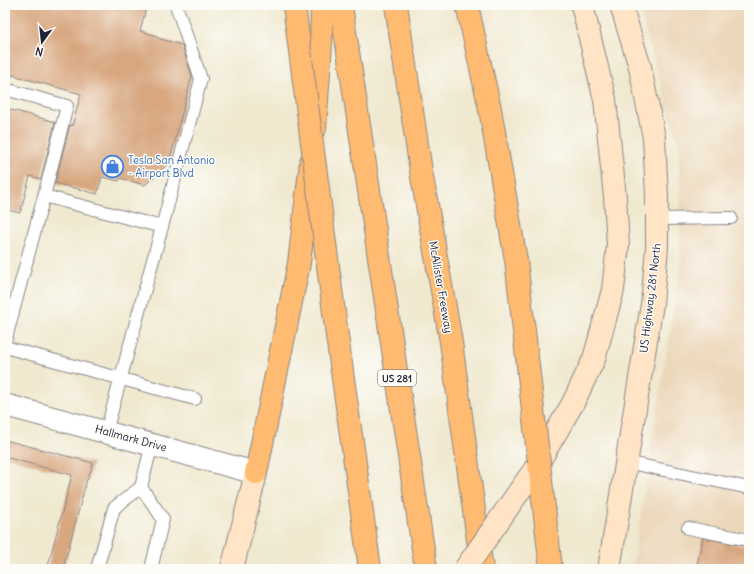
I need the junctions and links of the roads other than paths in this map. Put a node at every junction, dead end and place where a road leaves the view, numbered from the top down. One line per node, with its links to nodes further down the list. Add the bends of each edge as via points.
1 (176, 5): 13 (lane, via 201,79)
2 (294, 5): 30 (highway, bridge)
3 (322, 5): 22 (highway, via 316,118 299,263)
4 (341, 5): 31 (highway, US 281)
5 (396, 5): 33 (highway, McAllister Freeway, via 421,171 451,342)
6 (467, 5): 34 (highway, bridge, via 490,109 516,260)
7 (582, 5): 32 (main road, bridge, via 605,100 615,190 618,245 613,290 594,359 573,403 532,473)
8 (622, 5): 12 (main road, US Highway 281 North, via 640,67 654,138)
9 (5, 89): 10 (lane, via 67,106)
10 (44, 196): 13 (lane); 14 (lane)
11 (731, 218): 12 (lane)
12 (657, 219): 21 (main road, US Highway 281 North, via 652,304)
13 (162, 227): 16 (lane)
14 (5, 342)
15 (5, 347): 16 (lane)
16 (121, 378): 17 (lane); 19 (lane)
17 (195, 399)
18 (5, 405): 19 (street, Hallmark Drive)
19 (106, 432): 20 (street, Hallmark Drive)
20 (152, 444): 22 (street, Hallmark Drive); 23 (lane)
21 (626, 462): 24 (lane); 35 (main road, US Highway 281 North)
22 (256, 473): 29 (main road)
23 (141, 488): 27 (lane, via 114,508); 28 (lane, via 163,519)
24 (749, 488)
25 (688, 528): 26 (lane)
26 (749, 540)
27 (98, 569)
28 (150, 569)
29 (232, 569)
30 (370, 569)
31 (426, 569)
32 (465, 569)
33 (482, 569)
34 (551, 569)
35 (609, 569)

